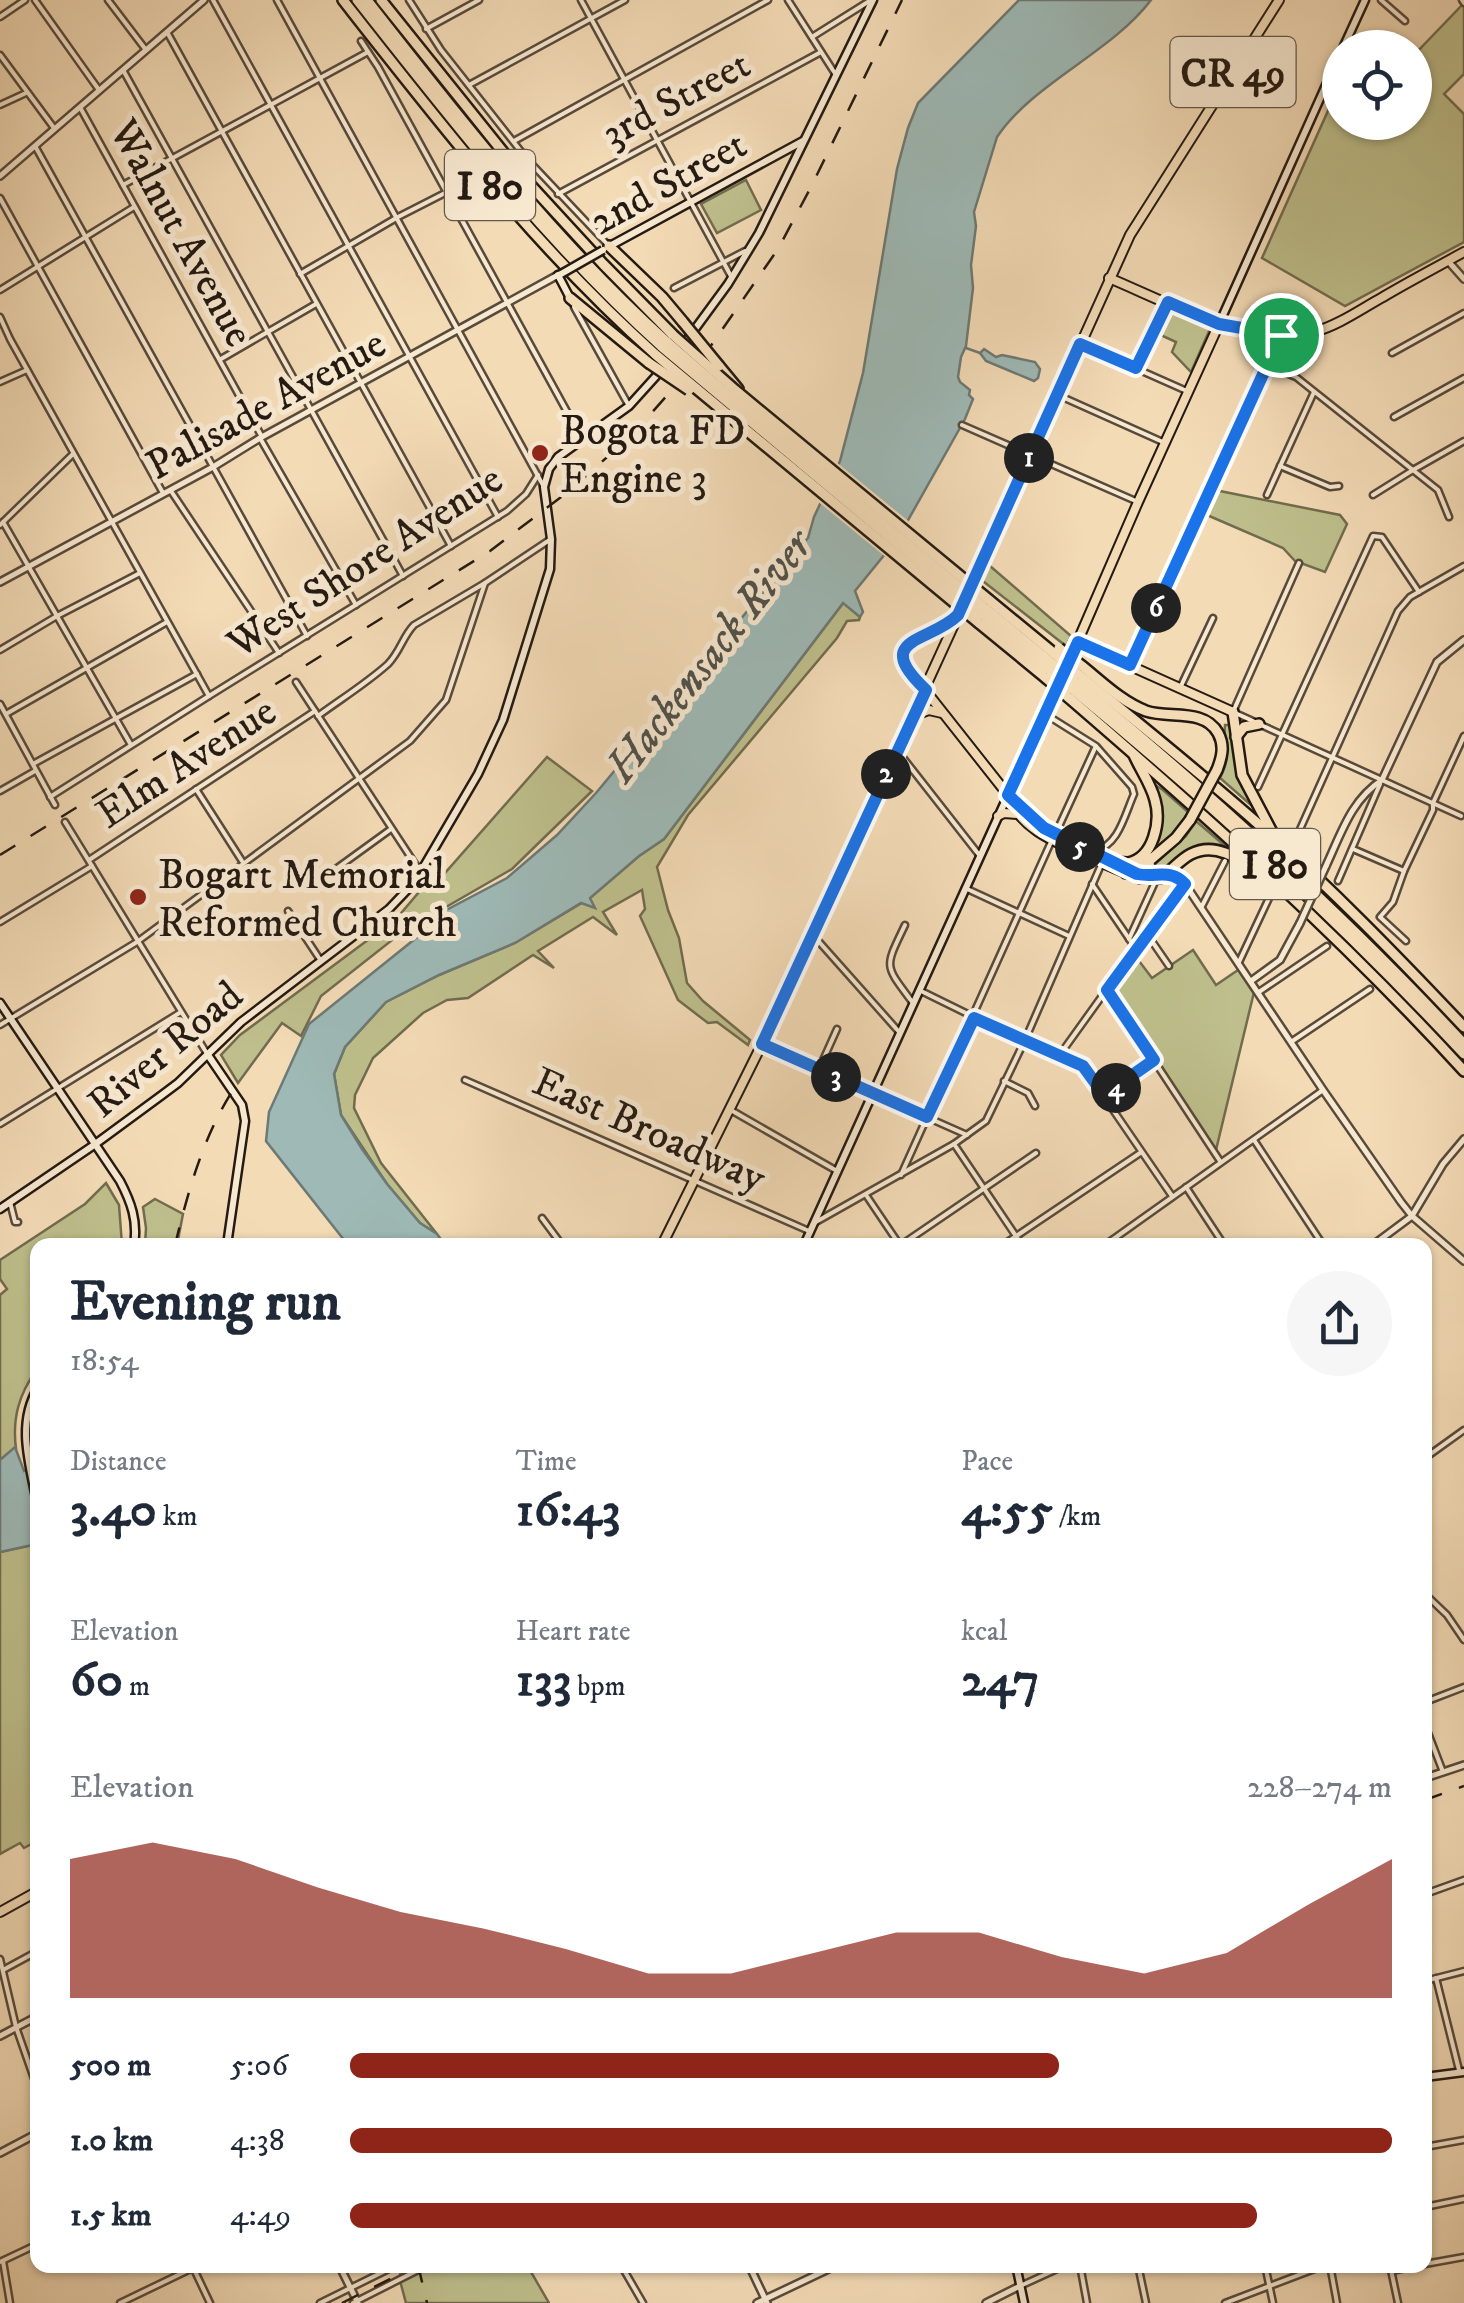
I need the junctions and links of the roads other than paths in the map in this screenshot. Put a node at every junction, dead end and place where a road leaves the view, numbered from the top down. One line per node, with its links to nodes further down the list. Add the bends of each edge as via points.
1 (24, 0): 21 (street)
2 (35, 0): 38 (street)
3 (108, 0): 29 (street)
4 (204, 0): 26 (street)
5 (213, 0): 42 (street)
6 (277, 0): 35 (street)
7 (342, 0): 85 (highway, I 80, via 510,209 585,289)
8 (357, 0): 85 (highway, I 80, via 512,194)
9 (367, 0): 85 (highway, I 80, via 529,202)
10 (381, 0): 85 (highway, I 80, via 534,190 612,274)
11 (409, 0): 24 (street)
12 (479, 0): 24 (street)
13 (581, 0): 22 (street)
14 (626, 0): 22 (street)
15 (768, 0): 36 (street)
16 (788, 0): 27 (street)
17 (872, 0): 27 (street); 34 (main road, West Shore Avenue)
18 (1279, 0): 70 (main road, CR 49, via 1144,210)
19 (1364, 0): 25 (main road)
20 (1381, 0): 23 (street)
21 (0, 17)
22 (591, 19): 36 (street); 37 (street)
23 (1404, 21)
24 (426, 28): 37 (street)
25 (1351, 30)
26 (167, 32): 29 (street); 45 (street)
27 (812, 37): 31 (street)
28 (361, 41): 30 (street)
29 (146, 50): 33 (street)
30 (368, 52): 35 (street); 53 (street)
31 (821, 52): 34 (street); 46 (street, 3rd Street)
32 (0, 55): 39 (street)
33 (123, 70): 38 (street); 50 (street)
34 (836, 75): 47 (main road, West Shore Avenue)
35 (320, 78): 42 (street); 58 (street)
36 (624, 79): 46 (street); 48 (street)
37 (469, 86): 48 (street)
38 (100, 90): 43 (street)
39 (26, 92): 41 (street); 44 (street)
40 (1322, 95): 80 (main road)
41 (0, 105)
42 (271, 106): 45 (street); 60 (street)
43 (80, 107): 44 (street); 52 (street, Walnut Avenue)
44 (54, 129): 49 (street)
45 (221, 132): 50 (street); 67 (street)
46 (658, 140): 54 (street, 3rd Street); 56 (street)
47 (804, 140): 56 (main road, 2nd Street); 62 (main road, West Shore Avenue)
48 (512, 141): 54 (street)
49 (36, 146): 51 (street); 59 (street)
50 (172, 158): 52 (street); 82 (street)
51 (0, 176)
52 (122, 185): 57 (street, Walnut Avenue)
53 (446, 192): 58 (street); 77 (street)
54 (558, 194): 61 (street)
55 (0, 198): 66 (street)
56 (691, 201): 61 (main road, 2nd Street); 65 (street)
57 (134, 207): 59 (street); 88 (street, Walnut Avenue)
58 (398, 217): 60 (street); 81 (street)
59 (86, 236): 66 (street); 110 (street)
60 (349, 246): 67 (street); 87 (street)
61 (606, 248): 68 (main road, 2nd Street, bridge); 98 (highway, bridge, via 662,297)
62 (750, 249): 65 (street); 69 (main road, West Shore Avenue)
63 (1464, 252): 64 (main road)
64 (1448, 261): 71 (street); 83 (main road, via 1333,324)
65 (724, 262): 69 (street); 72 (street)
66 (38, 266): 73 (street); 116 (street)
67 (300, 274): 76 (street)
68 (559, 274): 74 (main road); 77 (street, Palisade Avenue)
69 (732, 278): 99 (main road, West Shore Avenue)
70 (1109, 278): 75 (main road); 84 (main road)
71 (1464, 279)
72 (674, 288)
73 (0, 290)
74 (570, 298): 85 (highway); 99 (street)
75 (1168, 302): 80 (main road); 90 (street)
76 (316, 304): 82 (street); 94 (street)
77 (507, 304): 81 (street, Palisade Avenue); 104 (street)
78 (1464, 313): 86 (street)
79 (0, 317): 91 (street)
80 (1219, 324): 83 (main road); 95 (main road)
81 (460, 329): 87 (street, Palisade Avenue); 112 (street)
82 (267, 332): 88 (street); 100 (street)
83 (1281, 335): 89 (street)
84 (1080, 344): 90 (street); 97 (main road)
85 (661, 348): 98 (highway, I 80, bridge); 135 (highway, I 80, bridge); 135 (highway, I 80, bridge, via 733,420)
86 (1392, 354)
87 (410, 356): 94 (street, Palisade Avenue); 120 (street)
88 (219, 360): 103 (street, Walnut Avenue)
89 (1266, 365): 96 (street); 146 (street)
90 (1136, 368): 95 (street)
91 (27, 370): 93 (street); 107 (street)
92 (1464, 378): 101 (street)
93 (0, 382)
94 (360, 384): 100 (street, Palisade Avenue); 125 (street)
95 (1189, 392): 106 (main road)
96 (1314, 392): 109 (street); 111 (street)
97 (1057, 394): 106 (street); 108 (main road)
98 (750, 402): 135 (highway, I 80, bridge)
99 (629, 406): 104 (main road, West Shore Avenue)
100 (311, 411): 103 (street, Palisade Avenue); 130 (street)
101 (1394, 416)
102 (962, 426): 108 (street)
103 (261, 438): 110 (street, Palisade Avenue); 134 (street, Walnut Avenue)
104 (582, 440): 113 (main road, West Shore Avenue, via 552,462)
105 (1464, 441): 111 (street)
106 (1165, 444): 119 (main road)
107 (74, 454): 122 (street); 123 (street)
108 (1030, 455): 119 (street); 136 (main road)
109 (1280, 466): 114 (street); 118 (street)
110 (213, 467): 115 (street, Palisade Avenue); 140 (street)
111 (1413, 470): 117 (street); 121 (street, via 1438,490)
112 (538, 475): 113 (street); 120 (street, West Shore Avenue)
113 (544, 486): 124 (main road, River Road)
114 (1339, 486)
115 (170, 489): 116 (street, Palisade Avenue); 144 (street)
116 (163, 493): 122 (street, Palisade Avenue)
117 (1374, 495)
118 (1267, 496)
119 (1138, 502): 142 (main road)
120 (498, 517): 125 (street, West Shore Avenue)
121 (1449, 517)
122 (112, 522): 127 (street, Palisade Avenue); 129 (street)
123 (2, 523): 127 (street)
124 (551, 539): 132 (street, Elm Avenue); 203 (main road, River Road, via 548,579 496,738)
125 (451, 546): 130 (street, West Shore Avenue)
126 (1299, 563): 155 (street)
127 (28, 566): 131 (street, Palisade Avenue); 137 (street)
128 (1464, 566): 133 (street)
129 (140, 573): 137 (street); 139 (street)
130 (403, 576): 134 (street, West Shore Avenue)
131 (0, 582)
132 (484, 584): 157 (street, Elm Avenue, via 414,624 390,661); 174 (street, via 446,700 410,741)
133 (1418, 592): 163 (street, via 1382,537 1373,536); 170 (street, via 1398,611)
134 (356, 605): 140 (street, West Shore Avenue)
135 (984, 611): 145 (highway, I 80); 145 (highway, I 80, via 1036,639)
136 (958, 615): 152 (main road); 152 (main road, via 912,640 905,652 906,670)
137 (57, 616): 143 (street); 147 (street)
138 (1213, 618): 151 (street)
139 (167, 622): 147 (street); 148 (street)
140 (307, 636): 144 (street, West Shore Avenue)
141 (1464, 640): 175 (street, via 1437,662)
142 (1078, 642): 146 (main road); 158 (main road)
143 (0, 650)
144 (279, 654): 153 (street, West Shore Avenue)
145 (1052, 663): 149 (highway, I 80, bridge); 149 (highway, bridge)
146 (1130, 665): 151 (main road)
147 (86, 668): 156 (street); 161 (street)
148 (196, 674): 153 (street); 161 (street)
149 (1075, 681): 169 (highway, I 80); 192 (highway, I 80); 195 (highway, bridge, via 1156,714 1202,718 1220,736 1217,770 1190,820); 246 (highway, I 80, via 1288,866); 247 (highway, I 80, via 1266,856)
150 (296, 682): 157 (street)
151 (1180, 688): 155 (main road)
152 (926, 690): 159 (main road); 160 (main road)
153 (209, 696): 166 (street, West Shore Avenue)
154 (0, 704): 156 (street)
155 (1233, 712): 162 (street); 165 (highway)
156 (6, 714): 171 (street)
157 (316, 714): 174 (street); 177 (street, Elm Avenue)
158 (1045, 714): 167 (street); 172 (main road)
159 (913, 716): 160 (main road, via 929,710); 168 (main road)
160 (946, 716): 173 (main road)
161 (116, 719): 166 (street); 171 (street)
162 (1259, 724): 163 (street); 165 (highway)
163 (1281, 734): 170 (street); 176 (street)
164 (1464, 736): 181 (street)
165 (1235, 740): 192 (highway, via 1245,783)
166 (131, 745): 180 (street, West Shore Avenue)
167 (1096, 746): 191 (street); 194 (street, via 1134,794 1113,841)
168 (897, 750): 196 (street); 218 (main road)
169 (1132, 752): 200 (highway, via 1155,800 1156,825 1140,856); 211 (highway, I 80)
170 (1332, 757): 175 (street); 190 (street)
171 (34, 767): 178 (street); 180 (street)
172 (1019, 771): 173 (main road, via 1004,778); 179 (main road)
173 (991, 774): 179 (main road)
174 (359, 779): 189 (street); 199 (street)
175 (1382, 780): 181 (street); 183 (street); 184 (street)
176 (1258, 787)
177 (196, 789): 199 (street); 201 (street, Elm Avenue)
178 (0, 792)
179 (1008, 795): 185 (main road); 186 (main road); 191 (main road)
180 (50, 797): 182 (street)
181 (1433, 803): 187 (street); 202 (street)
182 (55, 806)
183 (1369, 810): 184 (street, via 1360,806); 193 (street)
184 (1350, 813): 229 (street, bridge, via 1280,960)
185 (1019, 815): 186 (main road); 191 (main road)
186 (998, 816): 196 (main road)
187 (1461, 816)
188 (65, 822): 201 (street)
189 (391, 828): 203 (street); 206 (street)
190 (1297, 836)
191 (1054, 838): 194 (main road); 200 (main road); 215 (street)
192 (1278, 842): 240 (highway, I 80)
193 (1352, 848): 202 (street); 207 (street)
194 (1085, 850): 200 (main road)
195 (1156, 854): 204 (highway); 205 (highway, via 1148,866)
196 (980, 856): 210 (main road)
197 (1182, 860): 205 (highway); 208 (highway); 211 (highway, via 1207,848 1226,852)
198 (1224, 861): 213 (street)
199 (243, 862): 223 (street)
200 (1107, 862): 204 (main road); 209 (street)
201 (90, 863): 216 (street, Elm Avenue); 223 (street)
202 (1404, 871): 222 (street, via 1380,917)
203 (420, 872): 226 (main road, River Road, via 389,908)
204 (1128, 872): 205 (main road, via 1140,879)
205 (1161, 876): 208 (street); 221 (street)
206 (322, 879)
207 (1338, 881)
208 (1183, 882): 213 (street); 219 (street)
209 (1092, 884): 220 (street); 221 (street)
210 (965, 888): 215 (street); 231 (main road)
211 (1289, 893): 252 (highway, I 80)
212 (1270, 896): 227 (street)
213 (1202, 908): 227 (street)
214 (288, 912): 226 (street)
215 (1019, 913): 220 (street); 237 (street)
216 (0, 922)
217 (905, 925): 235 (street, via 888,959)
218 (812, 934): 242 (street); 245 (main road)
219 (1148, 934): 225 (street); 228 (street)
220 (1069, 936): 243 (street)
221 (1128, 939): 225 (street)
222 (1406, 941)
223 (137, 942): 236 (street); 238 (street)
224 (1326, 946): 233 (street)
225 (1136, 949): 232 (street)
226 (321, 960): 248 (main road, River Road)
227 (1239, 962): 229 (street)
228 (1169, 966)
229 (1251, 981): 233 (street)
230 (1370, 989): 244 (street)
231 (919, 990): 235 (main road); 237 (street)
232 (1107, 990): 249 (street); 250 (street)
233 (1258, 992): 244 (street)
234 (0, 1003): 238 (main road)
235 (913, 1004): 242 (main road)
236 (181, 1012): 248 (street); 255 (street)
237 (974, 1018): 243 (street); 261 (street)
238 (10, 1019): 239 (street); 255 (main road)
239 (0, 1025)
240 (1464, 1027)
241 (837, 1029): 251 (street)
242 (900, 1033): 257 (main road)
243 (1025, 1040): 249 (street); 254 (street)
244 (1292, 1042): 256 (street)
245 (762, 1044): 251 (street); 260 (main road)
246 (1464, 1044)
247 (1464, 1054)
248 (208, 1055): 267 (main road, River Road); 287 (main road, via 242,1105 245,1121)
249 (1060, 1056): 258 (street, via 1087,1069)
250 (1154, 1060): 258 (street); 270 (street)
251 (819, 1069): 257 (street)
252 (1464, 1071)
253 (466, 1080): 273 (street, East Broadway)
254 (1004, 1080): 259 (street, via 1028,1093); 263 (street, via 986,1121)
255 (57, 1090): 262 (street); 267 (main road)
256 (1323, 1090): 264 (street); 280 (street)
257 (872, 1093): 261 (street); 271 (main road)
258 (1104, 1095): 268 (street)
259 (1036, 1106)
260 (730, 1109): 271 (street); 273 (main road)
261 (927, 1117): 263 (street); 272 (street)
262 (0, 1124)
263 (967, 1135): 266 (street)
264 (1253, 1139): 270 (street); 296 (street)
265 (1462, 1142): 280 (street)
266 (954, 1144): 272 (street); 275 (street)
267 (94, 1146): 278 (main road, River Road); 286 (main road, via 128,1196)
268 (1142, 1151): 277 (street); 285 (street)
269 (1036, 1154): 275 (street)
270 (1220, 1162): 274 (street)
271 (837, 1170): 283 (main road)
272 (901, 1175): 276 (street)
273 (694, 1179): 284 (street, East Broadway); 289 (main road)
274 (1186, 1187): 277 (street); 295 (street)
275 (984, 1188): 285 (street); 292 (street)
276 (866, 1194): 283 (street); 291 (street)
277 (1172, 1196): 294 (street)
278 (10, 1202): 279 (main road, River Road); 282 (street)
279 (0, 1209)
280 (1412, 1216): 297 (street); 298 (street)
281 (542, 1218): 288 (street)
282 (18, 1222)
283 (814, 1223): 284 (main road)
284 (810, 1232): 290 (main road)
285 (1016, 1236): 293 (street)
286 (134, 1238)
287 (228, 1238)
288 (557, 1238)
289 (665, 1238)
290 (807, 1238)
291 (895, 1238)
292 (910, 1238)
293 (1013, 1238)
294 (1115, 1238)
295 (1219, 1238)
296 (1317, 1238)
297 (1382, 1238)
298 (1464, 1261)
299 (30, 1402): 302 (main road)
300 (1464, 1430): 301 (street)
301 (1432, 1453)
302 (30, 1463)
303 (1432, 1601): 304 (street)
304 (1464, 1640)
305 (1464, 1688): 306 (street)
306 (1432, 1699)
307 (1432, 1743): 309 (street)
308 (1464, 1764): 309 (street)
309 (1443, 1772): 310 (street)
310 (1432, 1776)
311 (1464, 1880): 312 (street)
312 (1432, 1891)
313 (30, 1895): 314 (main road)
314 (0, 1912)
315 (30, 1955): 317 (street)
316 (0, 1959): 317 (street)
317 (3, 1970): 322 (street)
318 (1464, 1971): 319 (street)
319 (1436, 1978): 320 (street); 325 (street)
320 (1432, 1979)
321 (30, 2020): 322 (street)
322 (16, 2027): 323 (street); 324 (street)
323 (0, 2036)
324 (30, 2067)
325 (1462, 2072): 326 (main road)
326 (1432, 2076)
327 (30, 2137): 330 (street)
328 (1464, 2140): 329 (street)
329 (1432, 2147)
330 (0, 2153)
331 (1464, 2199): 332 (street)
332 (1432, 2205)
333 (30, 2248): 335 (street)
334 (1464, 2257): 336 (street)
335 (1, 2262): 358 (street)
336 (1432, 2263)
337 (178, 2273): 359 (street)
338 (195, 2273): 360 (street)
339 (343, 2273): 355 (street)
340 (381, 2273): 355 (street)
341 (412, 2273): 357 (street)
342 (625, 2273): 362 (street)
343 (753, 2273): 356 (street)
344 (820, 2273): 356 (street)
345 (1018, 2273): 353 (main road)
346 (1048, 2273): 353 (street)
347 (1082, 2273): 366 (street)
348 (1140, 2273): 367 (street)
349 (1268, 2273): 354 (street)
350 (1305, 2273): 354 (street)
351 (1329, 2273): 370 (street)
352 (1391, 2273): 371 (street)
353 (1020, 2286): 364 (street); 365 (main road)
354 (1270, 2286): 368 (street); 369 (street)
355 (350, 2288): 357 (street); 361 (street)
356 (766, 2301): 363 (street)
357 (356, 2302)
358 (10, 2303)
359 (120, 2303)
360 (210, 2303)
361 (320, 2303)
362 (644, 2303)
363 (757, 2303)
364 (986, 2303)
365 (1024, 2303)
366 (1088, 2303)
367 (1146, 2303)
368 (1225, 2303)
369 (1273, 2303)
370 (1337, 2303)
371 (1398, 2303)

